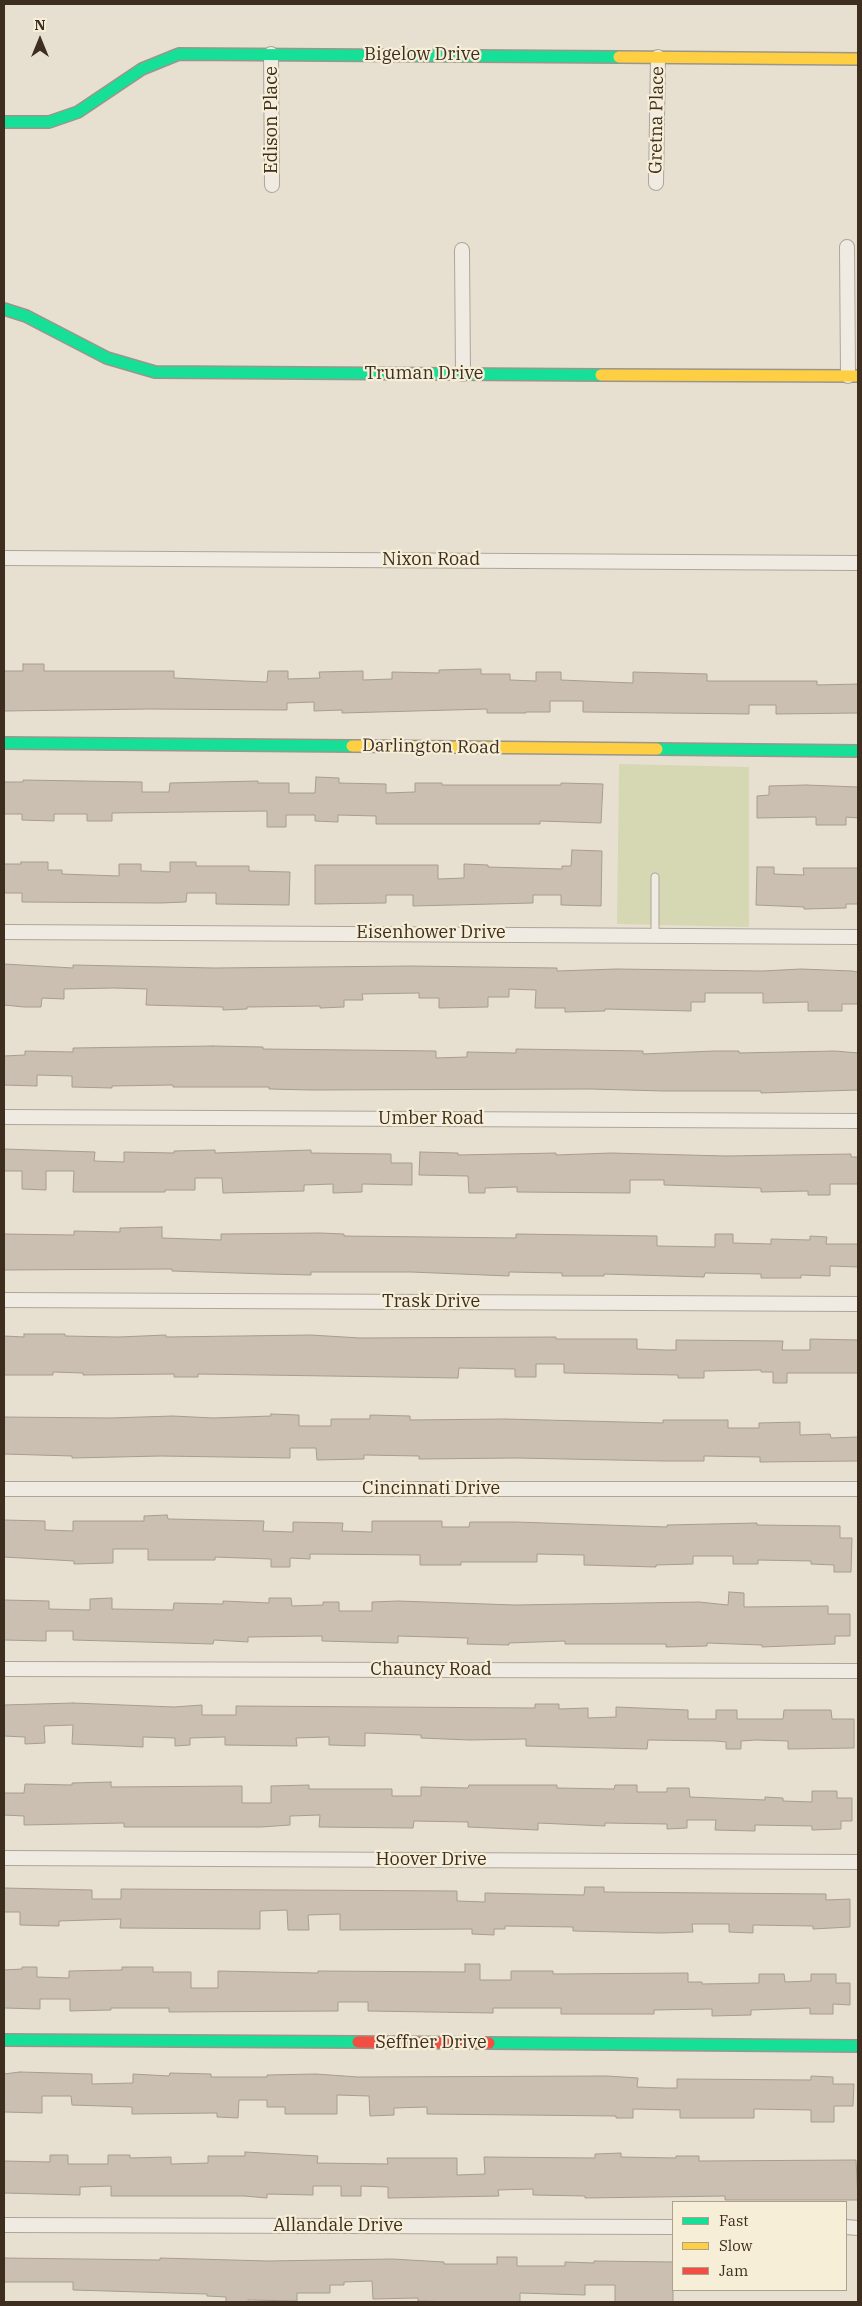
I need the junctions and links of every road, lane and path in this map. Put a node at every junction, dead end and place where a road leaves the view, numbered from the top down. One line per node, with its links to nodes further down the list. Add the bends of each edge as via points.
1 (271, 54): 2 (street, Bigelow Drive); 4 (street, Bigelow Drive, via 179,54 142,69 78,112 49,122); 6 (street, Edison Place)
2 (658, 57): 3 (street, Bigelow Drive); 5 (street, Gretna Place)
3 (858, 59)
4 (4, 122)
5 (656, 183)
6 (272, 185)
7 (847, 247): 11 (street)
8 (462, 250): 10 (street)
9 (4, 308): 10 (street, Truman Drive, via 107,358 155,372)
10 (463, 374): 11 (street, Truman Drive)
11 (853, 376)
12 (4, 558): 13 (street, Nixon Road)
13 (858, 563)
14 (4, 743): 15 (street, Darlington Road)
15 (858, 751)
16 (655, 877): 18 (lane)
17 (4, 932): 18 (street, Eisenhower Drive)
18 (655, 934): 19 (street, Eisenhower Drive)
19 (858, 937)
20 (4, 1118): 21 (street, Umber Road)
21 (858, 1122)
22 (4, 1300): 23 (street, Trask Drive)
23 (858, 1304)
24 (4, 1488): 25 (street, Cincinnati Drive)
25 (858, 1489)
26 (4, 1668): 27 (street, Chauncy Road)
27 (858, 1671)
28 (4, 1858): 29 (street, Hoover Drive)
29 (858, 1862)
30 (4, 2040): 31 (street, Seffner Drive)
31 (858, 2046)
32 (4, 2226): 33 (street, Allandale Drive)
33 (672, 2227)

